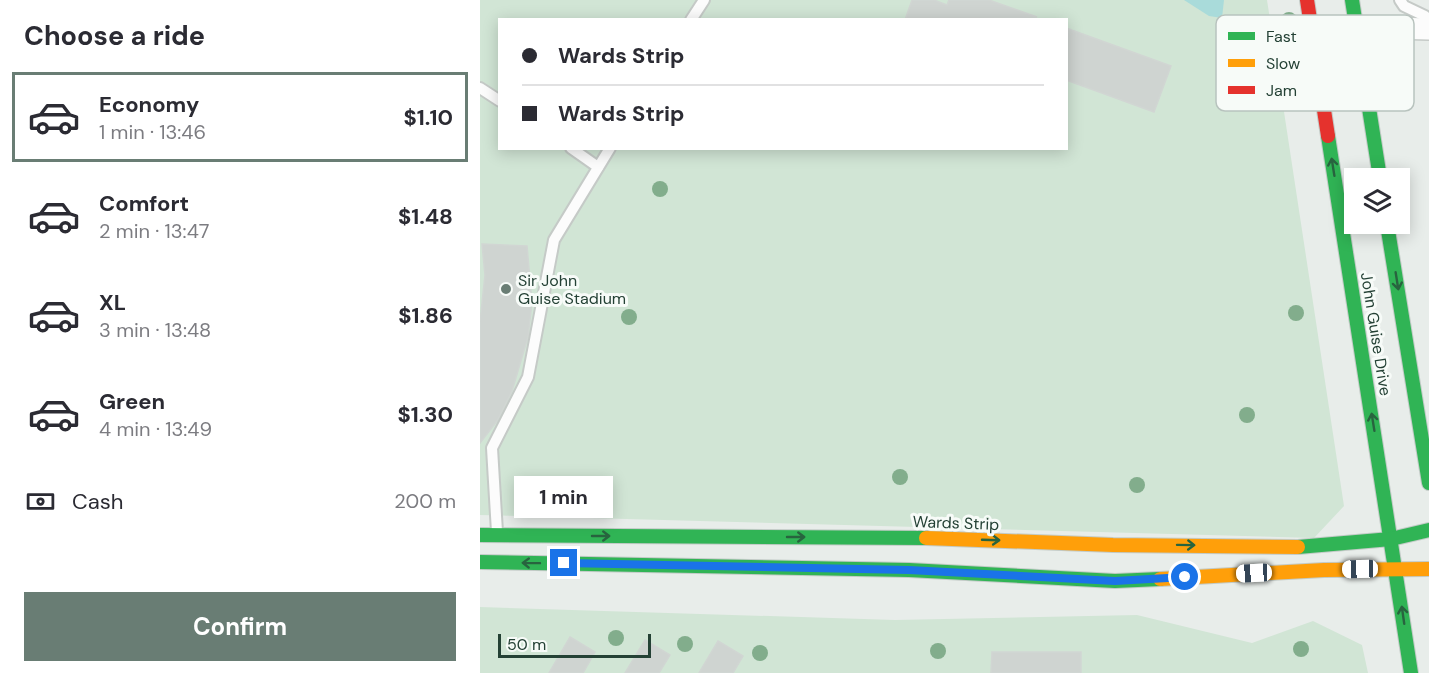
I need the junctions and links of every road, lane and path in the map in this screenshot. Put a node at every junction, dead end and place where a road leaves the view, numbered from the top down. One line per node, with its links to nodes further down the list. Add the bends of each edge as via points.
1 (704, 0): 7 (lane)
2 (1307, 0): 5 (main road, John Guise Drive, one-way to 2)
3 (1352, 0): 6 (main road)
4 (1400, 0): 8 (lane)
5 (1309, 15)
6 (1354, 15)
7 (692, 18)
8 (1427, 23)
9 (480, 88): 10 (lane)
10 (498, 100)
11 (1324, 111): 21 (main road, John Guise Drive, one-way to 11)
12 (1369, 111): 16 (main road)
13 (574, 150): 15 (lane)
14 (609, 150): 15 (lane)
15 (598, 167): 22 (lane, via 554,240 528,377 492,448)
16 (1378, 168)
17 (1389, 234): 18 (main road, John Guise Drive, one-way to 18)
18 (1429, 483)
19 (1429, 530): 21 (main road, Wards Strip)
20 (480, 535): 22 (main road, Wards Strip)
21 (1391, 539): 22 (main road, Wards Strip, one-way to 21, via 912,538 1320,547); 24 (main road, John Guise Drive)
22 (496, 549): 23 (main road, Wards Strip); 24 (main road, Wards Strip, one-way to 22, via 1115,581)
23 (480, 562)
24 (1396, 568): 25 (main road, Wards Strip); 26 (main road, John Guise Drive, one-way to 24)
25 (1429, 569)
26 (1411, 673)

